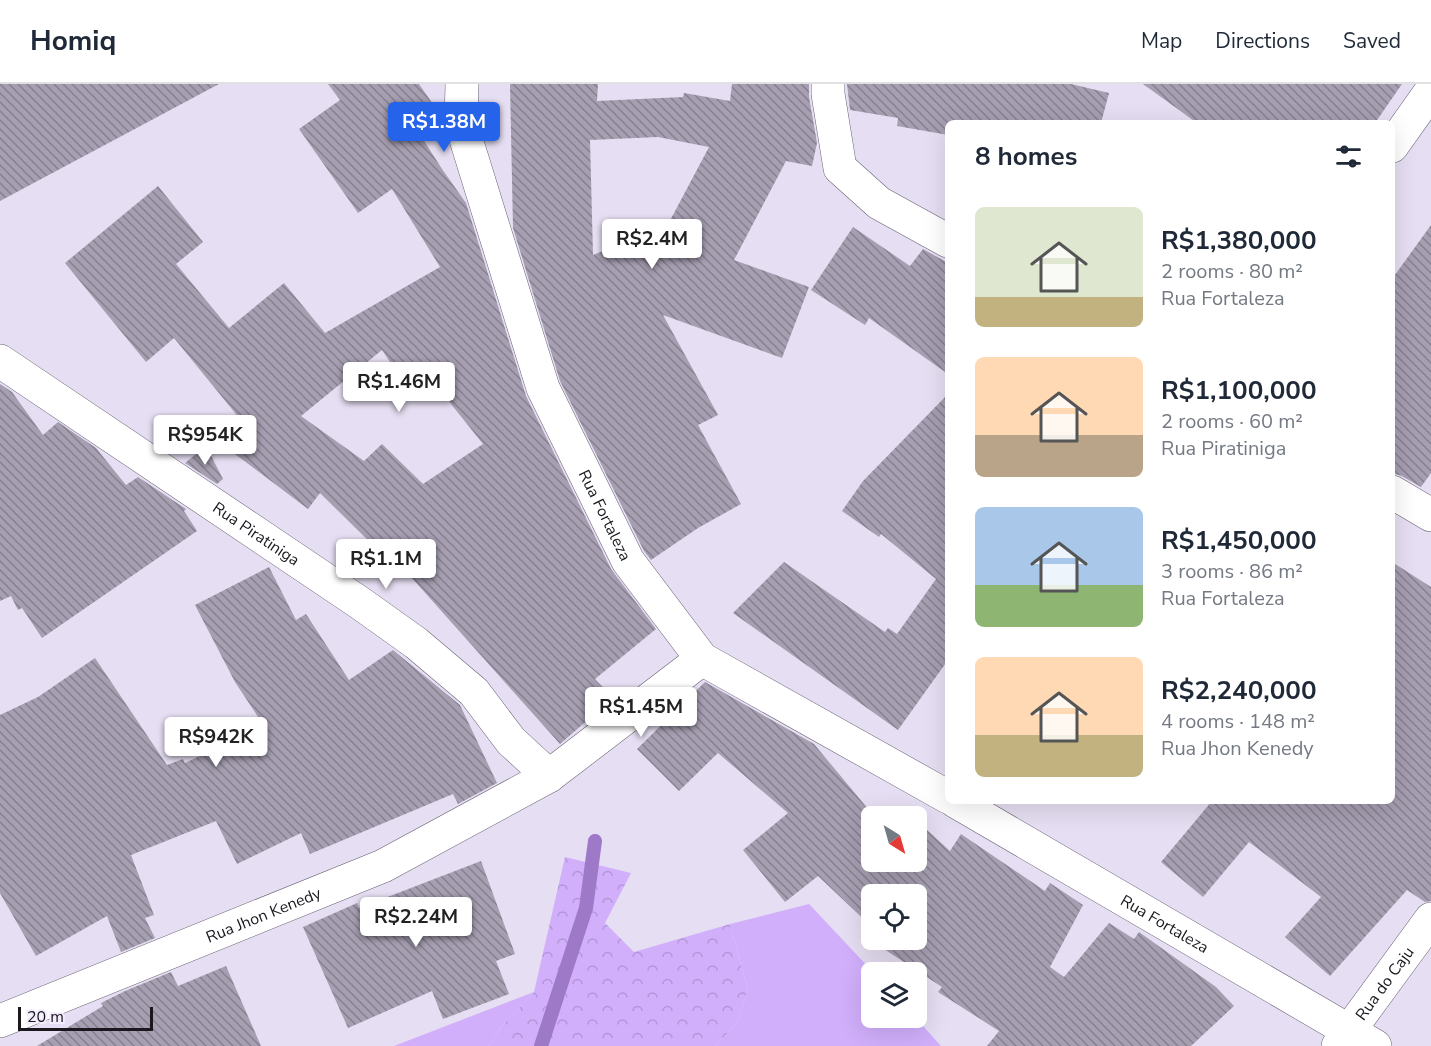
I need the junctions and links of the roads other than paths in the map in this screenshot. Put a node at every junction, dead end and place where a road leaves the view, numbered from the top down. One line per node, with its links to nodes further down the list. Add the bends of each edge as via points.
1 (462, 84): 9 (street, Rua Fortaleza, via 461,123 543,388 628,561)
2 (828, 84): 5 (street, via 840,168 879,203)
3 (1431, 90): 4 (street)
4 (1395, 142)
5 (945, 239)
6 (0, 361): 10 (street, Rua Piratiniga, via 416,643 474,692 512,741)
7 (1395, 494): 8 (street)
8 (1431, 515)
9 (702, 659): 10 (street, Rua Jhon Kenedy); 11 (street, Rua Fortaleza)
10 (549, 776): 14 (street, Rua Jhon Kenedy, via 383,866)
11 (945, 789)
12 (970, 804): 15 (street, Rua Fortaleza)
13 (1431, 919): 15 (street, Rua do Caju)
14 (0, 1021)
15 (1354, 1041)

